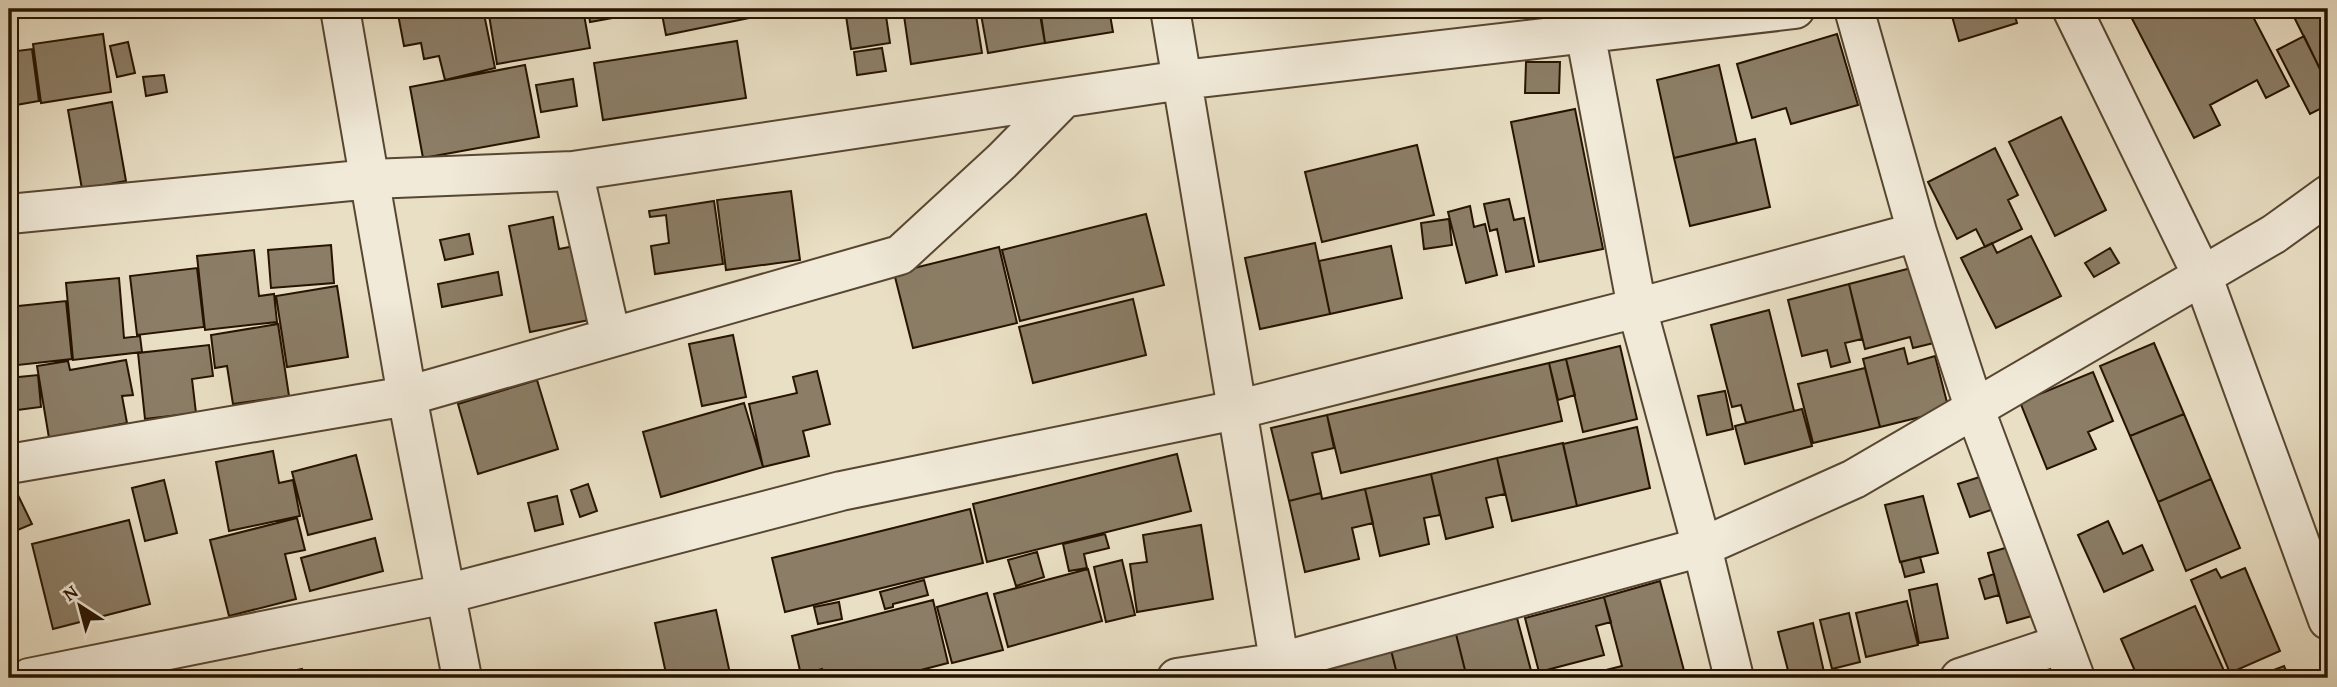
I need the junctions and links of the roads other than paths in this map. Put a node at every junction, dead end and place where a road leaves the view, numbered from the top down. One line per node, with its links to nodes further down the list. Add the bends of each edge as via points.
1 (340, 9): 10 (street)
2 (1170, 9): 7 (street)
3 (1796, 9): 6 (street)
4 (1854, 9): 13 (street)
5 (2072, 9): 14 (street)
6 (1585, 32): 7 (street); 15 (street)
7 (1182, 79): 8 (street); 18 (street)
8 (1064, 98): 9 (street); 16 (street, via 900,255)
9 (573, 171): 10 (street); 16 (street)
10 (371, 179): 12 (street); 17 (street)
11 (2328, 195): 14 (street, via 2274,234)
12 (9, 214)
13 (1917, 232): 15 (street); 19 (street)
14 (2202, 275): 19 (street); 22 (street)
15 (1637, 309): 18 (street); 21 (street)
16 (611, 337): 17 (street)
17 (407, 396): 20 (street); 23 (street)
18 (1236, 410): 23 (street, via 841,491); 26 (street)
19 (1975, 410): 21 (street, via 1854,479); 25 (street)
20 (9, 464)
21 (1702, 547): 26 (street); 30 (street)
22 (2319, 566): 24 (street)
23 (446, 594): 27 (street); 28 (street)
24 (2328, 620)
25 (2069, 661): 31 (street)
26 (1281, 670): 29 (street)
27 (29, 678)
28 (462, 678)
29 (1177, 678)
30 (1734, 678)
31 (1960, 678)

